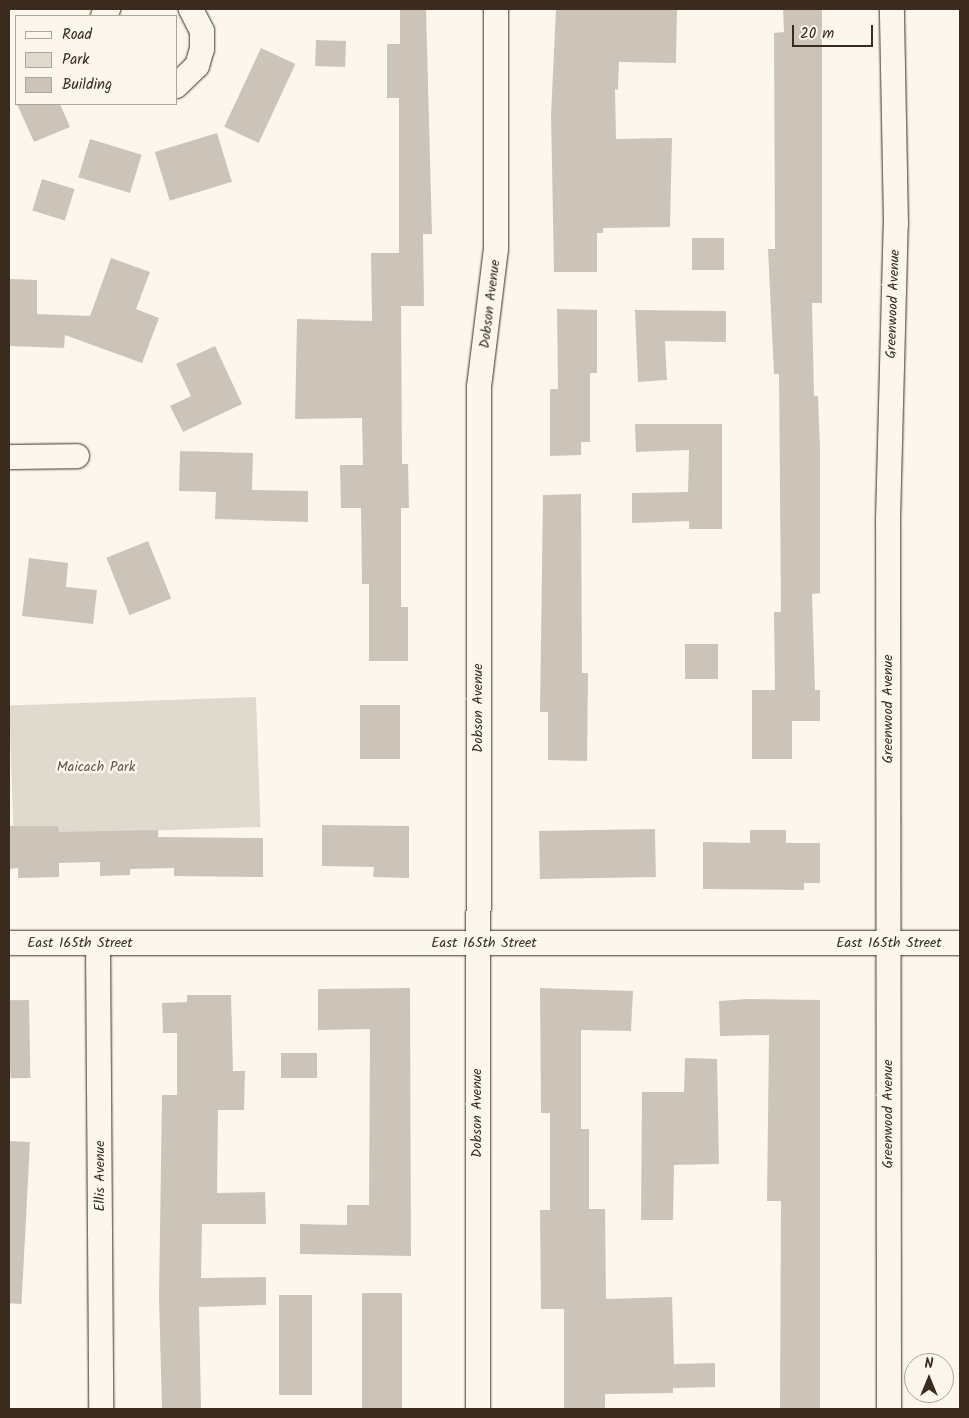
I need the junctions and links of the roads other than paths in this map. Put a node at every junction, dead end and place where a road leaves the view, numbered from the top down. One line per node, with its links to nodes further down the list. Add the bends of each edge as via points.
1 (191, 9): 4 (street, via 202,31 202,49 197,66)
2 (496, 9): 8 (street, Dobson Avenue, via 496,249 480,387)
3 (892, 9): 9 (street, Greenwood Avenue, via 896,224 888,520)
4 (178, 84)
5 (9, 456): 6 (street)
6 (77, 456)
7 (9, 943): 11 (street, East 165th Street)
8 (476, 943): 9 (street, East 165th Street); 11 (street, East 165th Street); 13 (street, Dobson Avenue)
9 (887, 943): 10 (street, East 165th Street); 14 (street, Greenwood Avenue)
10 (960, 943)
11 (98, 944): 12 (street, Ellis Avenue)
12 (102, 1409)
13 (478, 1409)
14 (889, 1409)

